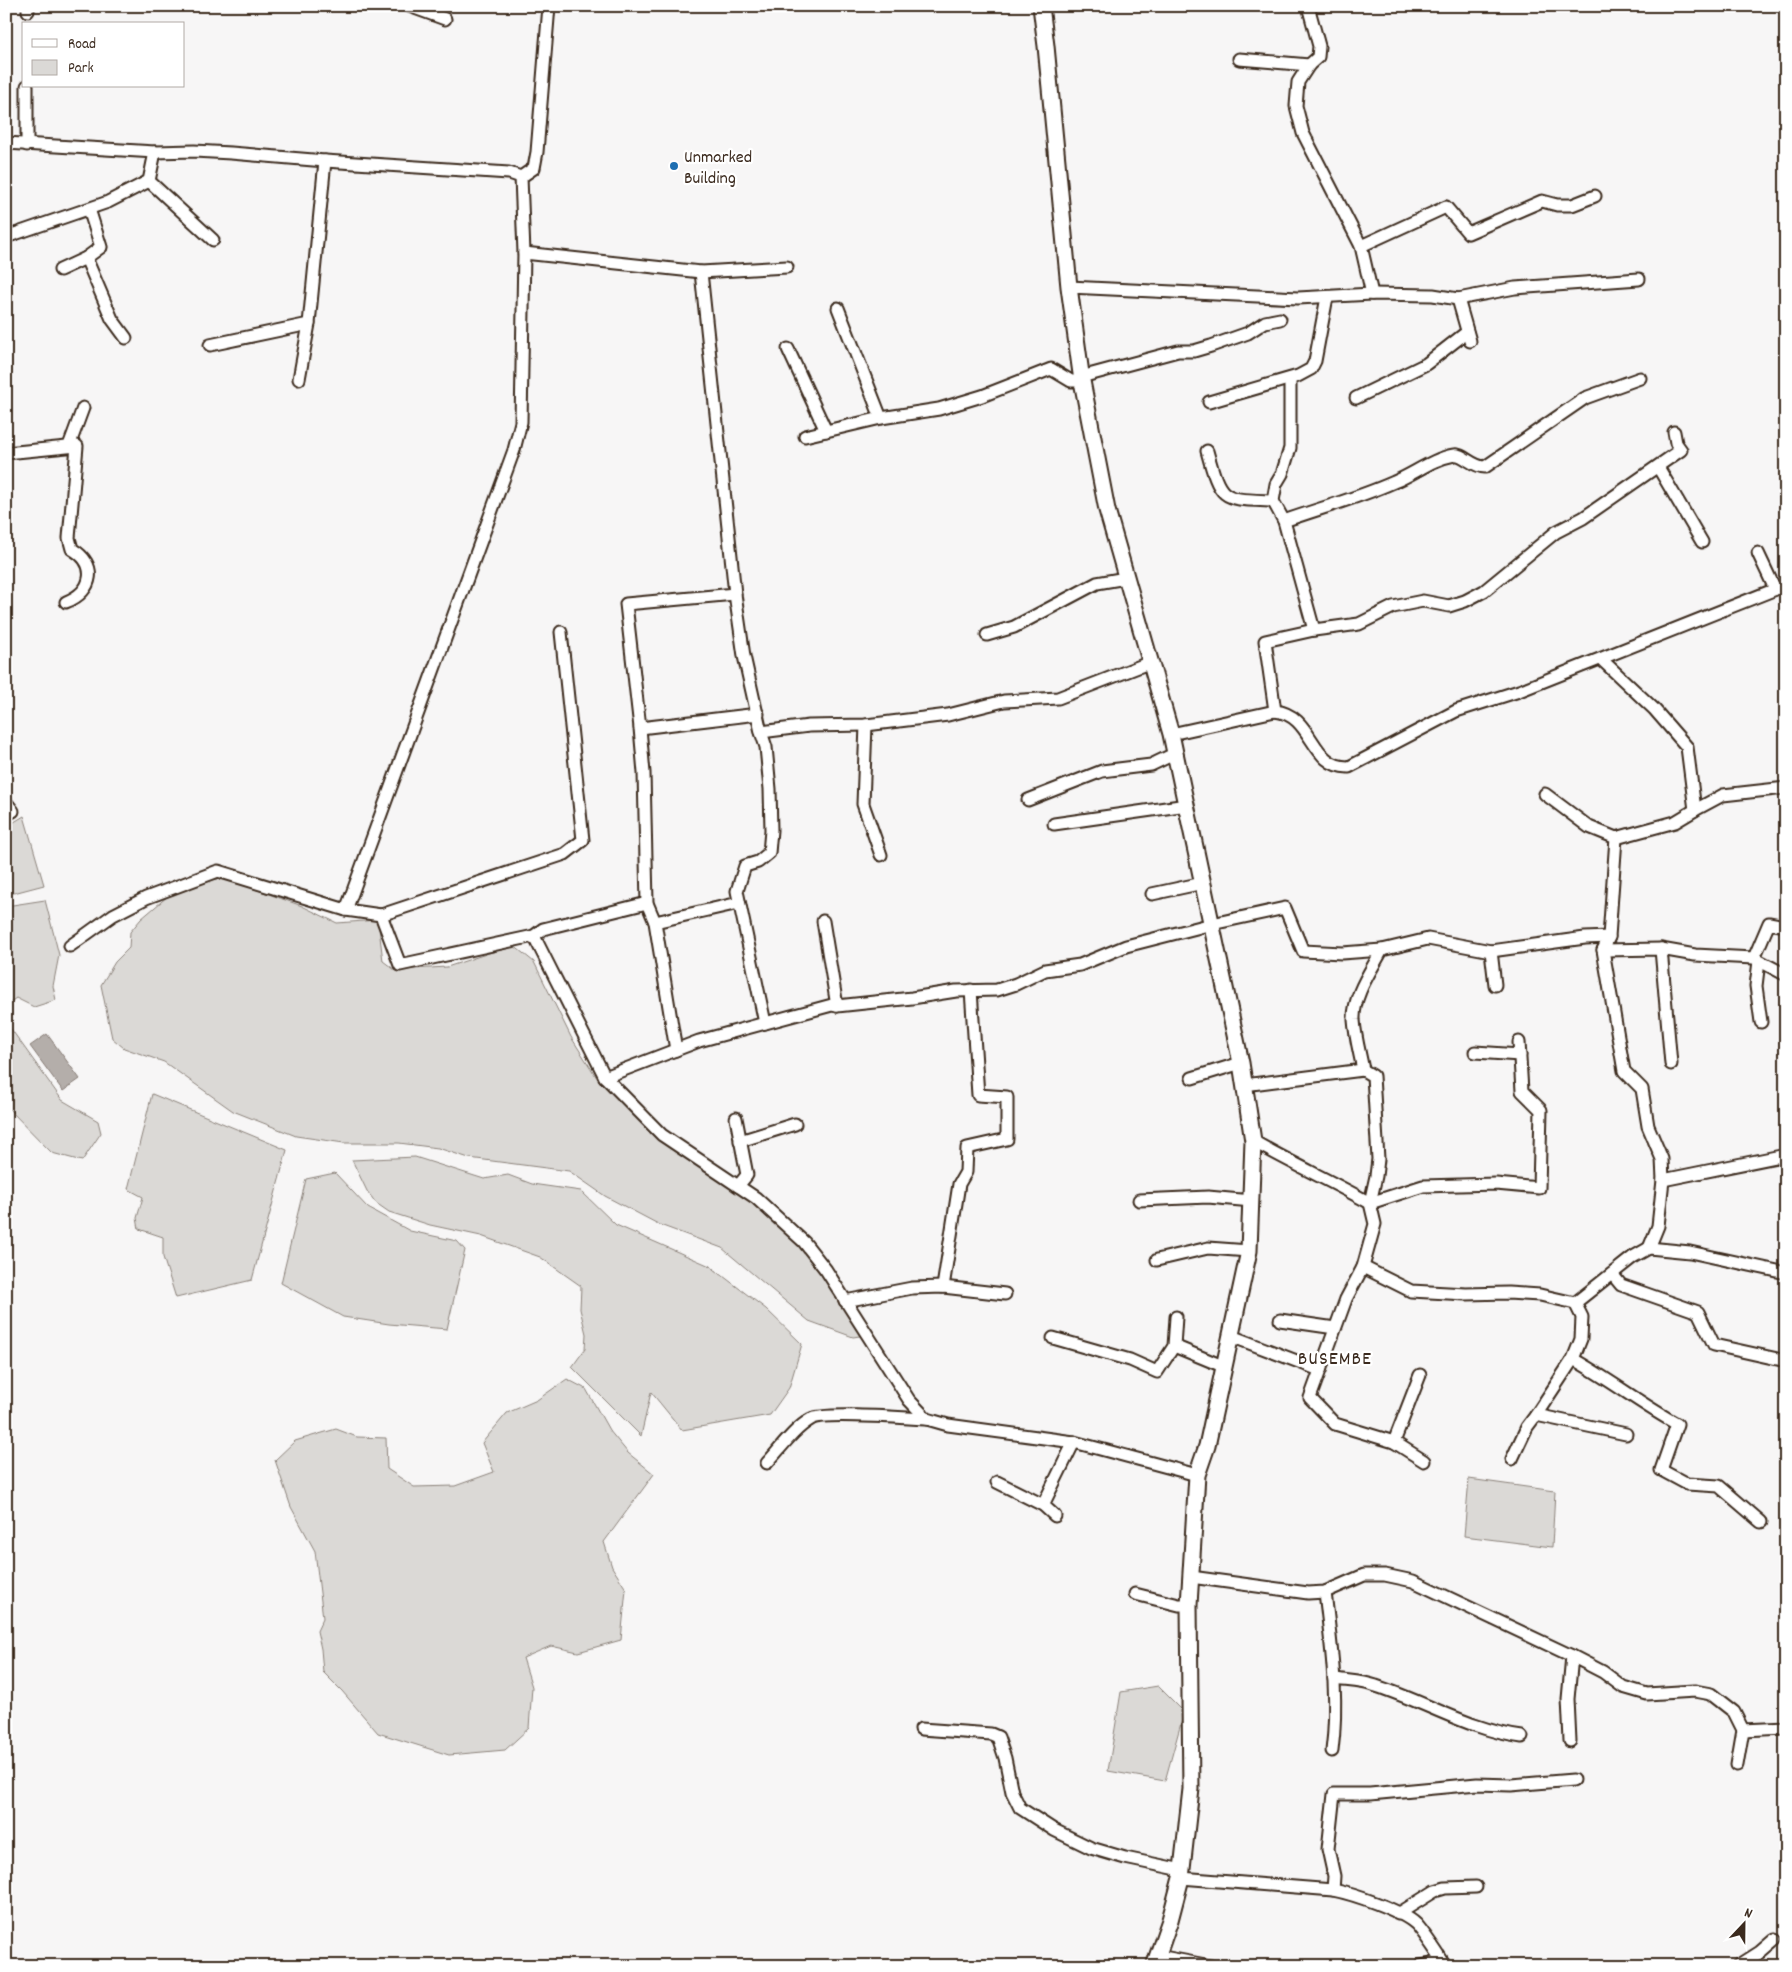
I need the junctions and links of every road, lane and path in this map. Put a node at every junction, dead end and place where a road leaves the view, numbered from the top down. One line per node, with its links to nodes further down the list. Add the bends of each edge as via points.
1 (409, 6): 5 (street)
2 (548, 6): 13 (street, via 537,152 534,168)
3 (1041, 6): 26 (street)
4 (1308, 6): 7 (street, via 1319,46 1318,57)
5 (445, 19)
6 (1240, 59): 7 (street)
7 (1309, 65): 19 (street, via 1298,82 1296,106 1303,133)
8 (27, 88): 10 (street)
9 (6, 143): 10 (street)
10 (28, 145): 11 (street)
11 (155, 152): 12 (street, via 232,153); 14 (street)
12 (325, 161): 13 (street, via 509,173); 32 (street)
13 (521, 177): 20 (street)
14 (149, 181): 16 (street); 18 (street)
15 (1595, 196): 19 (street, via 1572,205 1542,201 1468,233 1446,206)
16 (89, 209): 17 (street); 21 (street, via 101,247)
17 (6, 237)
18 (213, 240)
19 (1361, 246): 27 (street)
20 (524, 253): 24 (street); 85 (street, via 521,422 514,450)
21 (86, 258): 23 (street); 33 (street, via 112,319)
22 (787, 268): 24 (street)
23 (60, 270)
24 (701, 272): 57 (street)
25 (1639, 280): 29 (street, via 1515,288)
26 (1070, 287): 28 (street); 38 (street)
27 (1372, 294): 28 (street); 29 (street, via 1433,295)
28 (1327, 297): 39 (street, via 1315,361 1311,369)
29 (1458, 299): 40 (street, via 1468,337 1426,364)
30 (838, 308): 43 (street)
31 (1280, 319): 38 (street, via 1265,322 1248,333 1211,346 1194,351 1178,350)
32 (308, 324): 34 (street); 37 (street)
33 (126, 338)
34 (210, 345)
35 (788, 349): 44 (street)
36 (1640, 378): 52 (street, via 1585,398 1485,467 1474,465 1459,455 1435,460 1394,483)
37 (299, 379)
38 (1081, 379): 43 (street, via 1070,381 1051,369 939,409); 55 (street, via 1107,510)
39 (1290, 379): 41 (street); 51 (street, via 1290,448)
40 (1356, 398)
41 (1209, 402)
42 (82, 408): 47 (street)
43 (881, 418): 44 (street)
44 (826, 431): 46 (street)
45 (1674, 432): 50 (street, via 1681,450)
46 (805, 436)
47 (68, 446): 49 (street); 58 (street, via 77,446 69,538 72,549 86,560 90,573 88,586 75,599)
48 (1207, 451): 51 (street, via 1214,477 1223,493 1236,500)
49 (6, 453)
50 (1658, 467): 53 (street); 59 (street, via 1583,518 1556,532 1484,592 1449,606 1424,601 1393,607 1359,624)
51 (1273, 501): 52 (street)
52 (1284, 521): 59 (street)
53 (1702, 542)
54 (1758, 553): 56 (street)
55 (1126, 578): 61 (street, via 1098,583 1014,627); 63 (street)
56 (1780, 587): 62 (street)
57 (734, 594): 65 (street); 67 (street, via 626,604)
58 (66, 602)
59 (1314, 630): 64 (street, via 1266,641)
60 (561, 632): 86 (street, via 584,840 565,854)
61 (987, 635)
62 (1601, 659): 64 (street, via 1456,711 1349,767 1339,767 1324,759 1292,716); 76 (street, via 1654,709 1687,747)
63 (1151, 662): 66 (street, via 1058,698 1004,701 948,715); 69 (street)
64 (1275, 711): 69 (street)
65 (758, 714): 67 (street); 68 (street)
66 (866, 725): 68 (street, via 809,726); 80 (street, via 862,804)
67 (640, 728): 83 (street)
68 (761, 732): 84 (street, via 766,747 770,789 769,853 758,862 745,866 737,891)
69 (1171, 734): 70 (street)
70 (1176, 753): 73 (street, via 1151,765 1102,771); 75 (street)
71 (1786, 788): 76 (street, via 1723,795)
72 (1545, 794): 79 (street, via 1589,827)
73 (1028, 800)
74 (6, 802): 77 (street, via 13,810)
75 (1186, 805): 78 (street); 81 (street)
76 (1694, 810): 79 (street, via 1676,822)
77 (6, 815)
78 (1054, 824)
79 (1616, 838): 92 (street)
80 (881, 855)
81 (1203, 883): 82 (street); 89 (street)
82 (1152, 894)
83 (647, 903): 88 (street); 91 (street, via 543,929)
84 (739, 903): 88 (street); 104 (street)
85 (346, 910): 86 (street); 93 (street, via 218,871 146,898 114,915)
86 (381, 915): 91 (street, via 400,965)
87 (823, 921): 102 (street)
88 (655, 922): 106 (street)
89 (1212, 924): 95 (street, via 1285,908 1303,951); 101 (street, via 1126,946 1080,965 1045,970 997,990); 109 (street)
90 (1786, 926): 98 (street, via 1768,923)
91 (534, 936): 112 (street)
92 (1609, 937): 96 (street); 97 (street)
93 (70, 946)
94 (1661, 949): 96 (street); 98 (street); 110 (street)
95 (1382, 950): 97 (street, via 1428,939); 111 (street, via 1356,1005 1354,1019)
96 (1603, 950): 120 (street, via 1624,1071 1642,1089 1648,1126 1662,1159)
97 (1492, 951): 100 (street)
98 (1756, 959): 99 (street); 103 (street)
99 (1786, 975)
100 (1495, 985)
101 (971, 990): 102 (street); 131 (street, via 978,1095 1007,1097 1007,1139 966,1148 966,1172 959,1184)
102 (837, 1006): 104 (street)
103 (1760, 1022)
104 (765, 1023): 106 (street)
105 (1519, 1042): 108 (street)
106 (676, 1050): 112 (street)
107 (1475, 1052): 108 (street)
108 (1520, 1055): 124 (street, via 1522,1091 1541,1110 1539,1188 1496,1184 1423,1186)
109 (1241, 1063): 113 (street); 114 (street)
110 (1671, 1064)
111 (1363, 1070): 114 (street); 124 (street, via 1373,1076 1375,1091 1378,1159)
112 (606, 1077): 121 (street, via 662,1135)
113 (1192, 1078)
114 (1244, 1085): 118 (street)
115 (736, 1118): 117 (street)
116 (795, 1124): 117 (street)
117 (740, 1141): 121 (street, via 747,1175)
118 (1253, 1141): 123 (street); 124 (street)
119 (1786, 1155): 120 (street)
120 (1663, 1180): 125 (street, via 1658,1226)
121 (738, 1186): 133 (street, via 804,1242)
122 (1139, 1200): 123 (street, via 1208,1197)
123 (1252, 1201): 126 (street)
124 (1370, 1202): 128 (street, via 1375,1224)
125 (1649, 1248): 129 (street, via 1690,1252); 130 (street)
126 (1248, 1251): 127 (street, via 1208,1248); 138 (street)
127 (1157, 1260)
128 (1363, 1267): 134 (street, via 1411,1291 1508,1292); 137 (street)
129 (1786, 1273)
130 (1612, 1274): 134 (street); 142 (street, via 1622,1285 1698,1312 1714,1345)
131 (943, 1287): 132 (street); 133 (street, via 912,1288)
132 (1005, 1294)
133 (845, 1301): 147 (street, via 909,1400)
134 (1574, 1303): 141 (street, via 1582,1317 1581,1339)
135 (1176, 1318): 140 (street)
136 (1280, 1320): 137 (street)
137 (1335, 1328): 144 (street)
138 (1232, 1336): 143 (street); 144 (street)
139 (1053, 1338): 140 (street, via 1130,1360 1157,1372)
140 (1174, 1346): 143 (street)
141 (1573, 1359): 146 (street); 158 (street, via 1677,1424 1661,1470 1687,1484 1719,1486)
142 (1786, 1361)
143 (1225, 1367): 154 (street)
144 (1320, 1370): 150 (street, via 1310,1398 1335,1424)
145 (1420, 1375): 150 (street)
146 (1536, 1415): 148 (street); 151 (street, via 1527,1426)
147 (927, 1419): 149 (street, via 948,1425); 153 (street, via 843,1415 812,1418)
148 (1626, 1434)
149 (1074, 1442): 154 (street); 156 (street)
150 (1394, 1442): 152 (street)
151 (1512, 1459)
152 (1424, 1461)
153 (767, 1464)
154 (1197, 1475): 159 (street)
155 (997, 1482): 156 (street)
156 (1043, 1505): 157 (street)
157 (1055, 1516)
158 (1761, 1522)
159 (1191, 1576): 160 (street, via 1308,1593); 162 (street)
160 (1326, 1592): 163 (street, via 1364,1575 1385,1575 1413,1582); 164 (street)
161 (1135, 1594): 162 (street)
162 (1189, 1605): 173 (street, via 1191,1789)
163 (1572, 1656): 167 (street, via 1623,1687 1647,1694 1695,1691 1711,1694 1734,1712); 169 (street, via 1568,1699)
164 (1334, 1679): 168 (street, via 1375,1685 1472,1725); 170 (street)
165 (1786, 1728): 167 (street)
166 (921, 1729): 173 (street, via 998,1737 1012,1792 1020,1808 1091,1848)
167 (1743, 1730): 171 (street)
168 (1522, 1737)
169 (1570, 1741)
170 (1332, 1751)
171 (1737, 1765)
172 (1573, 1780): 175 (street, via 1334,1794 1328,1848 1334,1876)
173 (1181, 1874): 175 (street); 178 (street)
174 (1476, 1887): 176 (street, via 1440,1889)
175 (1333, 1890): 176 (street, via 1352,1894)
176 (1398, 1914): 179 (street, via 1416,1924)
177 (1775, 1939): 182 (street)
178 (1156, 1961): 180 (street)
179 (1444, 1964): 181 (street)
180 (1211, 1966)
181 (1420, 1966)
182 (1738, 1966)

